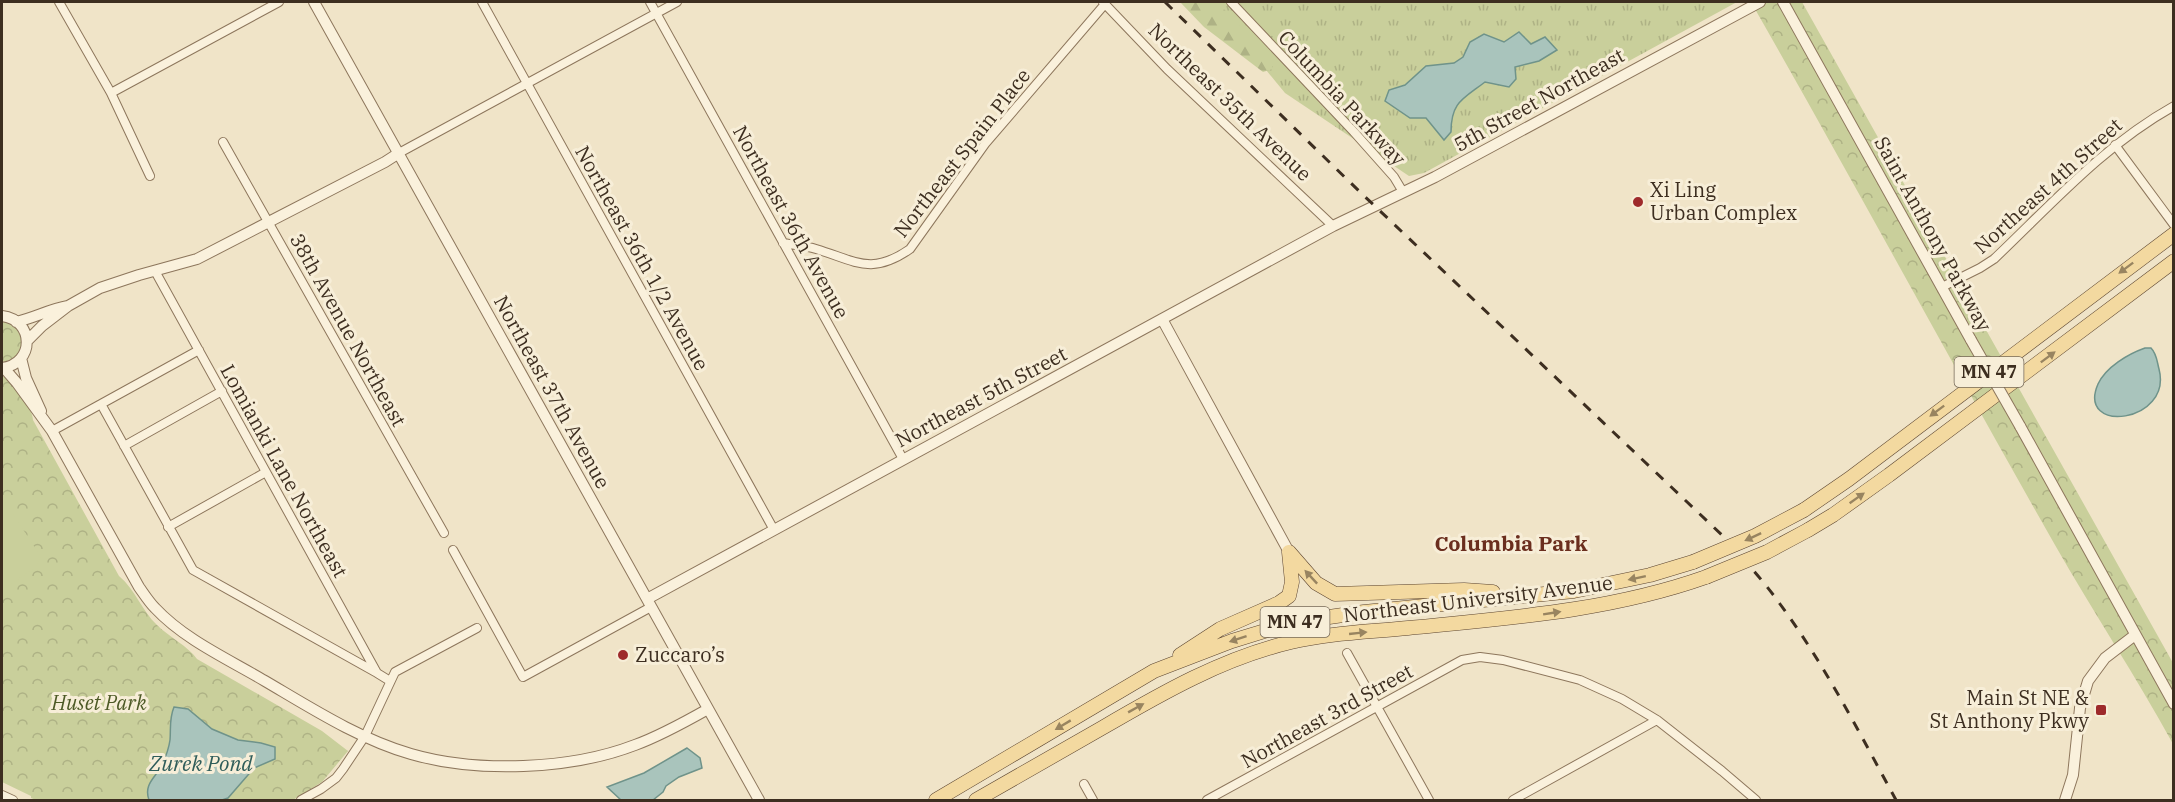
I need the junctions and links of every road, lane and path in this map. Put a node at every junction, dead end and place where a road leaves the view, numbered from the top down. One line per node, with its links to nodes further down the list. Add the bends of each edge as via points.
1 (59, 2): 13 (street)
2 (279, 2): 13 (street)
3 (315, 2): 17 (street, Northeast 37th Avenue)
4 (482, 2): 12 (street, Northeast 36th 1/2 Avenue)
5 (650, 2): 11 (street, Northeast 36th Avenue)
6 (677, 2): 11 (street)
7 (1231, 2): 19 (street, Columbia Parkway, via 1354,132)
8 (1760, 2): 19 (street, 5th Street Northeast)
9 (1783, 2): 27 (street, Saint Anthony Parkway)
10 (1104, 3): 22 (street, Northeast 35th Avenue, via 1167,69); 24 (street, Northeast Spain Place, via 986,144 910,249 894,260 858,264)
11 (657, 13): 12 (street); 24 (street, Northeast 36th Avenue)
12 (527, 83): 17 (street); 44 (street, Northeast 36th 1/2 Avenue)
13 (111, 93): 18 (street)
14 (2174, 106): 16 (street, Northeast 4th Street)
15 (223, 142): 20 (street, 38th Avenue Northeast)
16 (2115, 145): 21 (street); 27 (street, Northeast 4th Street, via 1994,259)
17 (399, 153): 20 (street); 49 (street, Northeast 37th Avenue)
18 (150, 176)
19 (1403, 192): 22 (street, 5th Street Northeast)
20 (269, 223): 26 (street, via 196,259); 45 (street, 38th Avenue Northeast)
21 (2174, 225)
22 (1333, 226): 30 (street, Northeast 5th Street)
23 (2174, 234): 48 (main road, Northeast University Avenue / MN 47, one-way to 48, bridge, via 1804,510 1693,562 1574,591)
24 (783, 243): 41 (street, Northeast 36th Avenue)
25 (2174, 261): 67 (main road, Northeast University Avenue / MN 47, one-way to 25, bridge, via 1180,684 1253,652 1293,641 1526,617 1610,604 1706,578 1767,552 1833,515 1889,475)
26 (155, 271): 28 (street, via 100,288); 33 (street, Lomianki Lane Northeast)
27 (1942, 287): 51 (street, Saint Anthony Parkway, bridge)
28 (68, 306): 31 (street); 32 (street)
29 (2, 316): 31 (street)
30 (1162, 319): 41 (street, Northeast 5th Street); 47 (street)
31 (16, 322): 32 (street)
32 (27, 341): 34 (street)
33 (199, 350): 36 (street, Lomianki Lane Northeast); 37 (street)
34 (21, 358): 35 (street); 38 (street)
35 (3, 368): 38 (street)
36 (222, 391): 40 (street); 42 (street, Lomianki Lane Northeast)
37 (100, 404): 39 (street); 40 (street)
38 (44, 420): 39 (street)
39 (52, 431): 60 (street, via 139,587 155,608 198,641)
40 (124, 446): 43 (street)
41 (903, 459): 44 (street, Northeast 5th Street)
42 (266, 472): 43 (street); 54 (street, Lomianki Lane Northeast)
43 (168, 527): 54 (street, via 193,570)
44 (774, 530): 49 (street, Northeast 5th Street)
45 (444, 534)
46 (453, 550): 49 (street, via 523,677)
47 (1289, 552): 48 (main road, one-way to 47, via 1464,590 1335,594 1316,583); 53 (main road, via 1289,596 1220,629)
48 (1531, 595): 53 (main road, Northeast University Avenue / MN 47, one-way to 53, via 1294,622)
49 (649, 603): 58 (street, Northeast 37th Avenue)
50 (477, 628): 55 (street, via 395,672)
51 (2135, 635): 56 (street, Saint Anthony Parkway); 73 (street, via 2105,658 2088,681)
52 (1347, 653): 57 (street)
53 (1154, 671): 66 (main road, Northeast University Avenue / MN 47, one-way to 66)
54 (377, 674): 55 (street)
55 (390, 681): 60 (street)
56 (2174, 704)
57 (1377, 708): 59 (street, Northeast 3rd Street, via 1462,660 1480,657 1580,680); 69 (street, Northeast 3rd Street); 70 (street)
58 (708, 709): 60 (street, via 634,746 586,758 526,766 441,762); 65 (street, Northeast 37th Avenue)
59 (1657, 720): 71 (street); 72 (street)
60 (365, 736): 64 (street, via 336,778)
61 (1084, 784): 68 (street)
62 (2, 795): 63 (street)
63 (13, 801)
64 (300, 801)
65 (759, 801)
66 (936, 801)
67 (976, 801)
68 (1093, 801)
69 (1207, 801)
70 (1429, 801)
71 (1514, 801)
72 (1756, 801)
73 (2065, 801)

